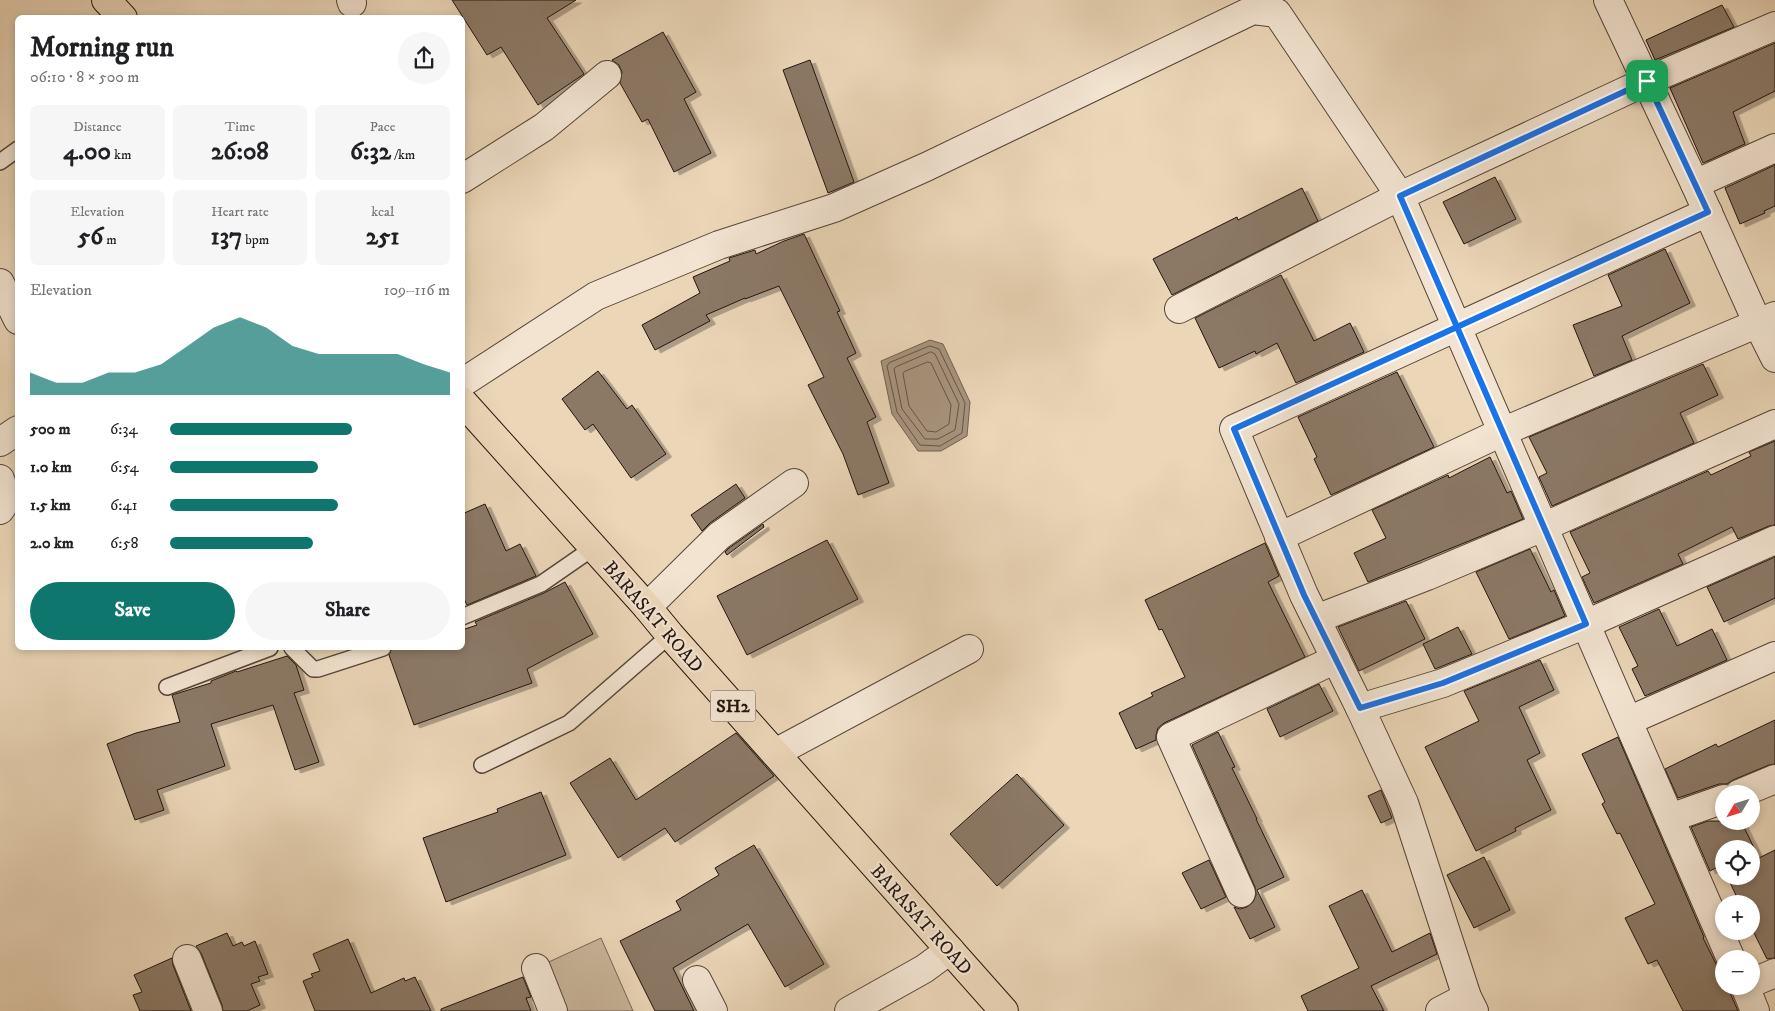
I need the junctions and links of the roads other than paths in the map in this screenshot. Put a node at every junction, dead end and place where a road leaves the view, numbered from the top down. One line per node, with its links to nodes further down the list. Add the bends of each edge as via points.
1 (106, 0): 3 (main road)
2 (1608, 0): 6 (street)
3 (119, 15)
4 (1775, 26): 6 (street)
5 (607, 75): 10 (street, via 544,127)
6 (1647, 81): 11 (street); 12 (street)
7 (1775, 148): 11 (street)
8 (15, 151): 9 (lane)
9 (0, 162)
10 (465, 177)
11 (1695, 184): 13 (street)
12 (1400, 196): 15 (street); 18 (street); 20 (street, via 1277,13 1253,10 834,208 719,245 596,296)
13 (1708, 212): 17 (street); 18 (street)
14 (0, 283): 16 (street)
15 (1180, 309)
16 (15, 314)
17 (1766, 320): 19 (street); 24 (street)
18 (1457, 327): 24 (street); 30 (street, via 1234,429)
19 (1775, 358)
20 (465, 381)
21 (465, 404): 32 (main road, BARASAT ROAD / SH2)
22 (1775, 424): 29 (street)
23 (15, 432): 25 (street)
24 (1502, 432): 29 (street); 30 (street)
25 (0, 442)
26 (0, 479): 28 (street, via 5,492)
27 (794, 483): 33 (street, via 719,536)
28 (0, 510)
29 (1543, 527): 35 (street); 36 (street)
30 (1279, 537): 35 (street)
31 (1775, 540): 36 (street)
32 (594, 548): 33 (main road, BARASAT ROAD / SH2); 34 (lane, via 541,584)
33 (647, 607): 37 (main road, BARASAT ROAD / SH2)
34 (465, 616)
35 (1316, 619): 43 (street)
36 (1586, 624): 45 (street, via 1443,683); 46 (street)
37 (670, 635): 47 (main road, BARASAT ROAD / SH2); 48 (lane, via 568,723)
38 (968, 649): 47 (street)
39 (265, 650): 44 (lane)
40 (294, 650): 41 (lane, via 312,669)
41 (377, 650)
42 (1775, 656): 46 (street)
43 (1336, 659): 45 (street); 53 (street, via 1171,737)
44 (167, 687)
45 (1360, 708): 62 (street, via 1404,803)
46 (1628, 721): 52 (street)
47 (775, 753): 54 (main road, BARASAT ROAD / SH2)
48 (482, 765)
49 (1775, 780): 50 (street)
50 (1760, 786)
51 (1715, 802): 52 (street)
52 (1670, 818): 55 (street)
53 (1241, 893)
54 (950, 950): 66 (street, via 924,969); 67 (main road, BARASAT ROAD / SH2)
55 (1727, 950)
56 (187, 959): 63 (street)
57 (536, 968): 64 (street)
58 (1775, 973): 59 (street)
59 (1760, 979)
60 (697, 980): 65 (street)
61 (1749, 995): 69 (street)
62 (1471, 1004): 68 (street)
63 (208, 1011)
64 (553, 1011)
65 (713, 1011)
66 (848, 1011)
67 (1004, 1011)
68 (1440, 1011)
69 (1755, 1011)

